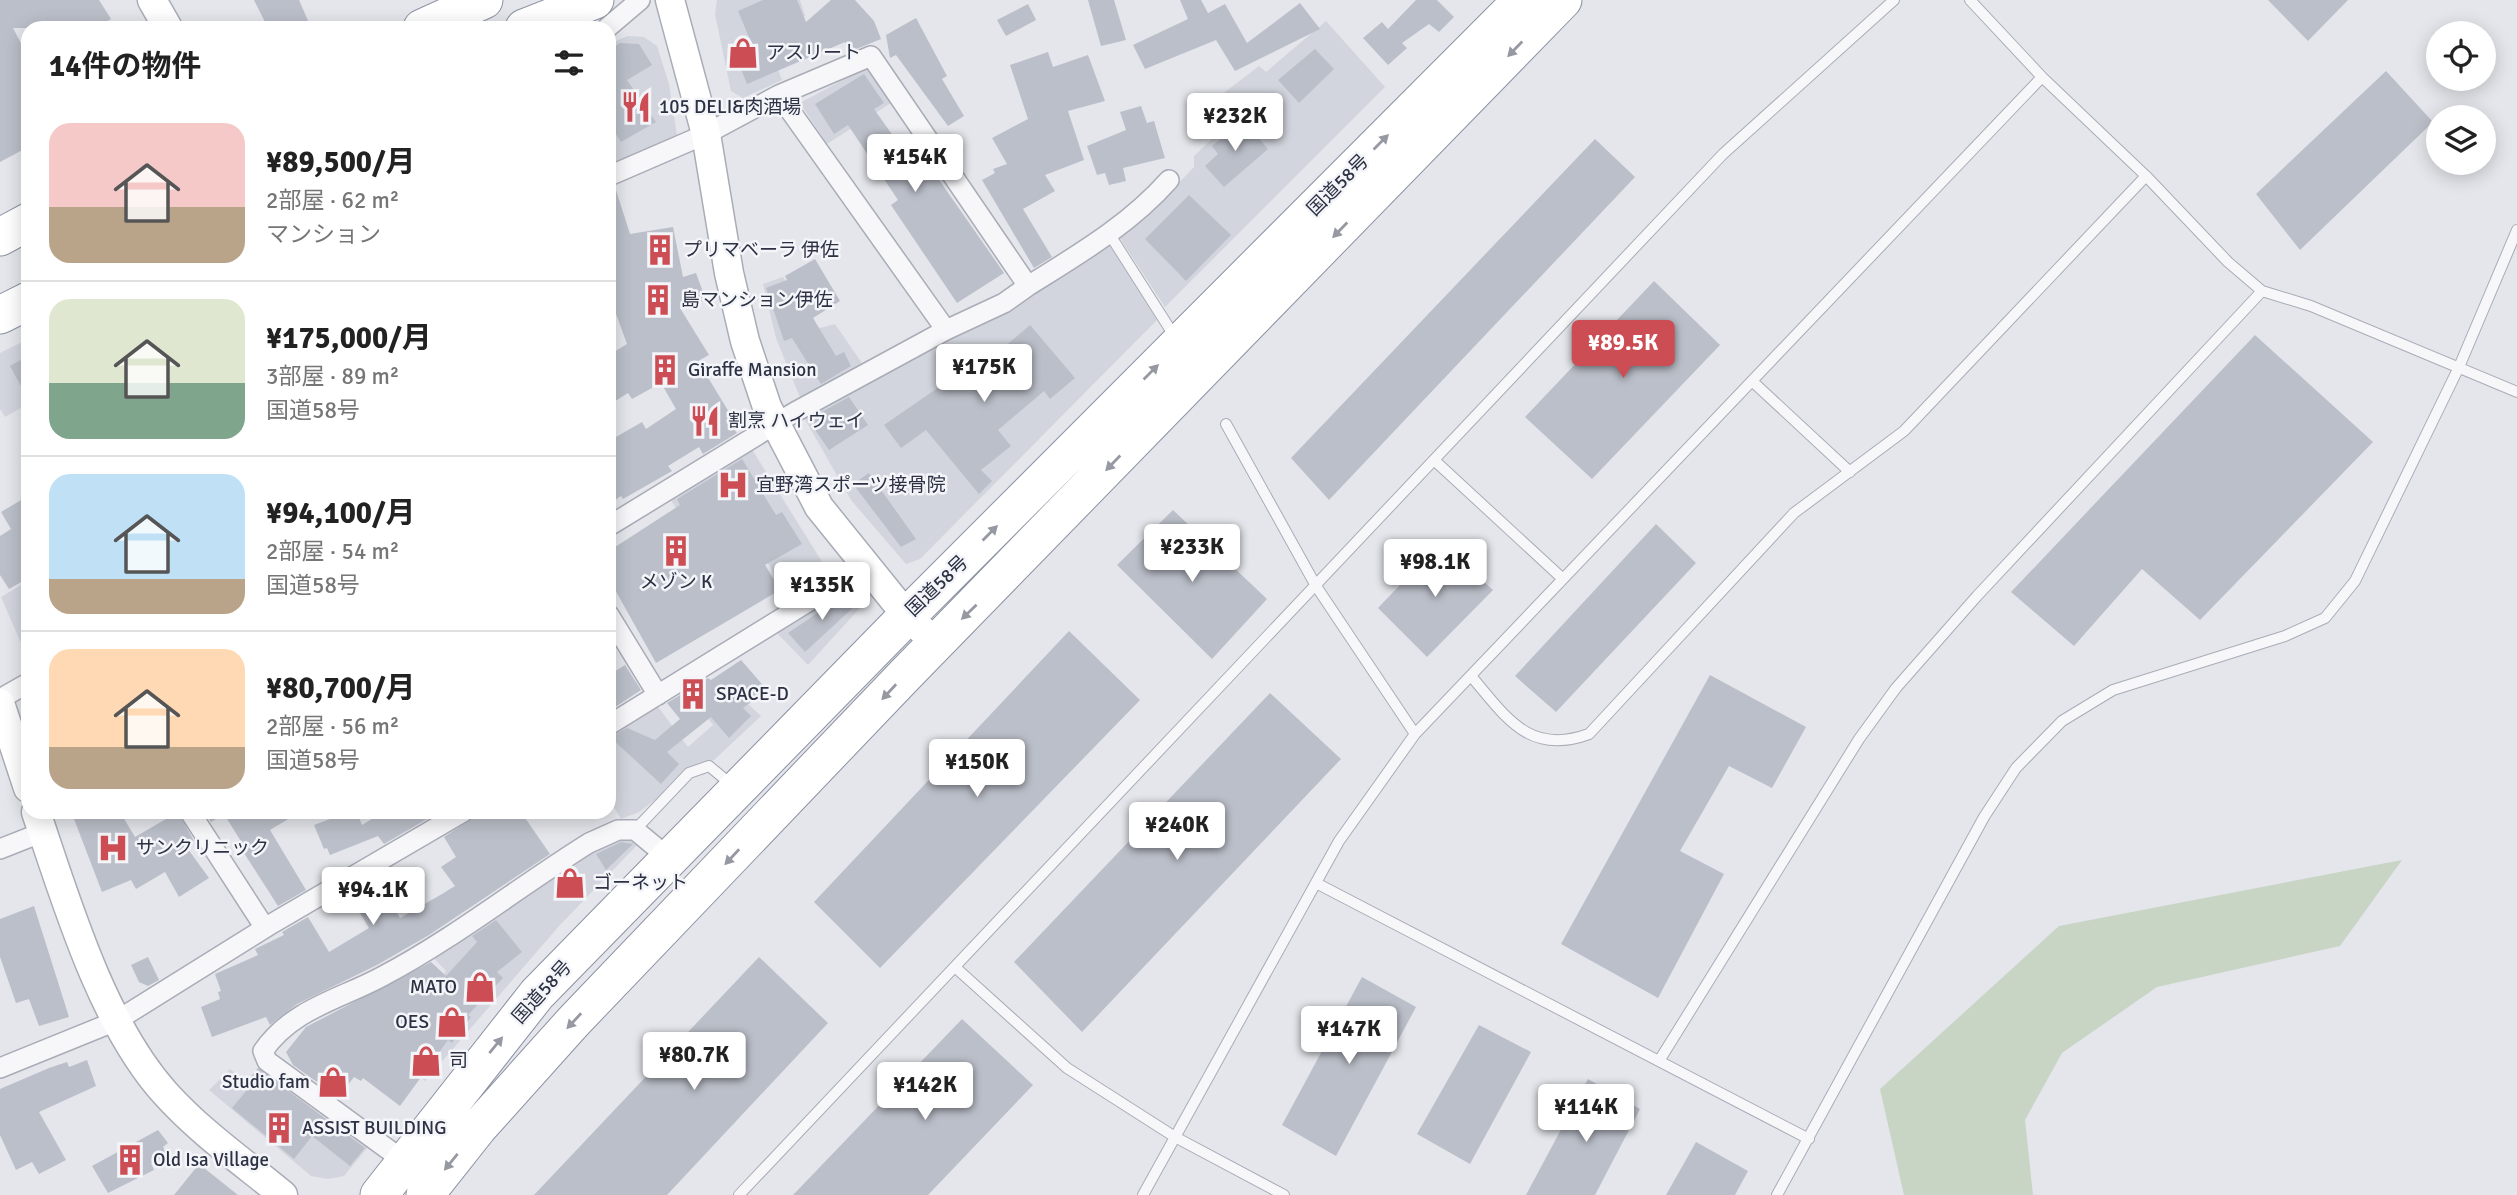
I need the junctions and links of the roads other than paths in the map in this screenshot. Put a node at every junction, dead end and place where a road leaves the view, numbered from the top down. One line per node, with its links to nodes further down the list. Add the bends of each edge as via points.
1 (152, 0): 10 (street)
2 (484, 0): 11 (highway)
3 (595, 0): 12 (highway)
4 (640, 0): 13 (street)
5 (670, 0): 16 (street)
6 (1522, 0): 29 (highway, 国道58号, one-way to 6)
7 (1563, 0): 43 (highway, 国道58号, one-way to 43)
8 (1894, 0): 35 (lane, via 1723,154)
9 (1970, 0): 14 (lane)
10 (164, 21)
11 (438, 21)
12 (542, 21)
13 (615, 21)
14 (2042, 77): 18 (lane); 31 (lane)
15 (779, 95): 16 (street); 24 (street, via 871,56); 28 (street)
16 (706, 134): 17 (street); 34 (street, via 736,300)
17 (616, 173)
18 (2146, 176): 25 (lane); 36 (lane, via 1904,431)
19 (1169, 180): 22 (street)
20 (21, 226): 23 (highway)
21 (2517, 230): 30 (lane)
22 (1110, 235): 24 (street); 29 (lane)
23 (0, 237)
24 (1028, 286): 28 (street, via 1004,303)
25 (2262, 291): 30 (lane, via 2311,306); 62 (lane, via 1896,688 1859,739)
26 (21, 304): 27 (highway)
27 (0, 315)
28 (946, 330): 34 (street)
29 (1179, 344): 41 (highway, 国道58号, one-way to 29)
30 (2459, 367): 32 (lane); 65 (lane, via 2355,581 2325,618 2285,636 2113,690 2062,721 2016,768 1984,817)
31 (1752, 382): 36 (lane); 39 (lane)
32 (2517, 393)
33 (1226, 424): 40 (lane)
34 (775, 426): 37 (street); 38 (street, via 819,507)
35 (1434, 460): 39 (lane); 40 (lane)
36 (1850, 472): 44 (lane, via 1794,513 1589,734 1555,742 1539,740 1507,719)
37 (616, 522)
38 (866, 566): 41 (street); 46 (street)
39 (1563, 579): 44 (lane)
40 (1316, 586): 49 (lane); 60 (lane)
41 (907, 616): 43 (street); 51 (highway, 国道58号)
42 (616, 626): 46 (street)
43 (937, 644): 69 (highway, 国道58号, one-way to 69, via 574,1021)
44 (1471, 676): 49 (lane)
45 (21, 688): 47 (street)
46 (658, 695): 48 (street)
47 (0, 701): 50 (street)
48 (616, 721)
49 (1415, 734): 58 (lane)
50 (21, 766)
51 (738, 790): 55 (lane, via 709,766 689,773); 57 (highway, 国道58号)
52 (195, 819): 59 (street)
53 (451, 819): 59 (street)
54 (40, 822): 56 (street); 61 (street)
55 (635, 830): 57 (street); 66 (street, via 618,830 589,843 383,976 318,1003 263,1051 267,1061)
56 (0, 849)
57 (670, 859): 66 (highway, 国道58号, one-way to 57, via 537,994)
58 (1315, 883): 62 (lane); 64 (lane)
59 (265, 928): 61 (street)
60 (956, 968): 64 (lane, via 1068,1068); 70 (lane)
61 (116, 1021): 63 (street); 67 (street, via 164,1091 214,1140)
62 (1659, 1061): 65 (lane)
63 (0, 1068)
64 (1175, 1137): 71 (lane); 72 (lane)
65 (1809, 1139): 73 (lane)
66 (404, 1161): 68 (highway, 国道58号)
67 (283, 1195)
68 (379, 1195)
69 (425, 1195)
70 (739, 1195)
71 (1143, 1195)
72 (1284, 1195)
73 (1777, 1195)

